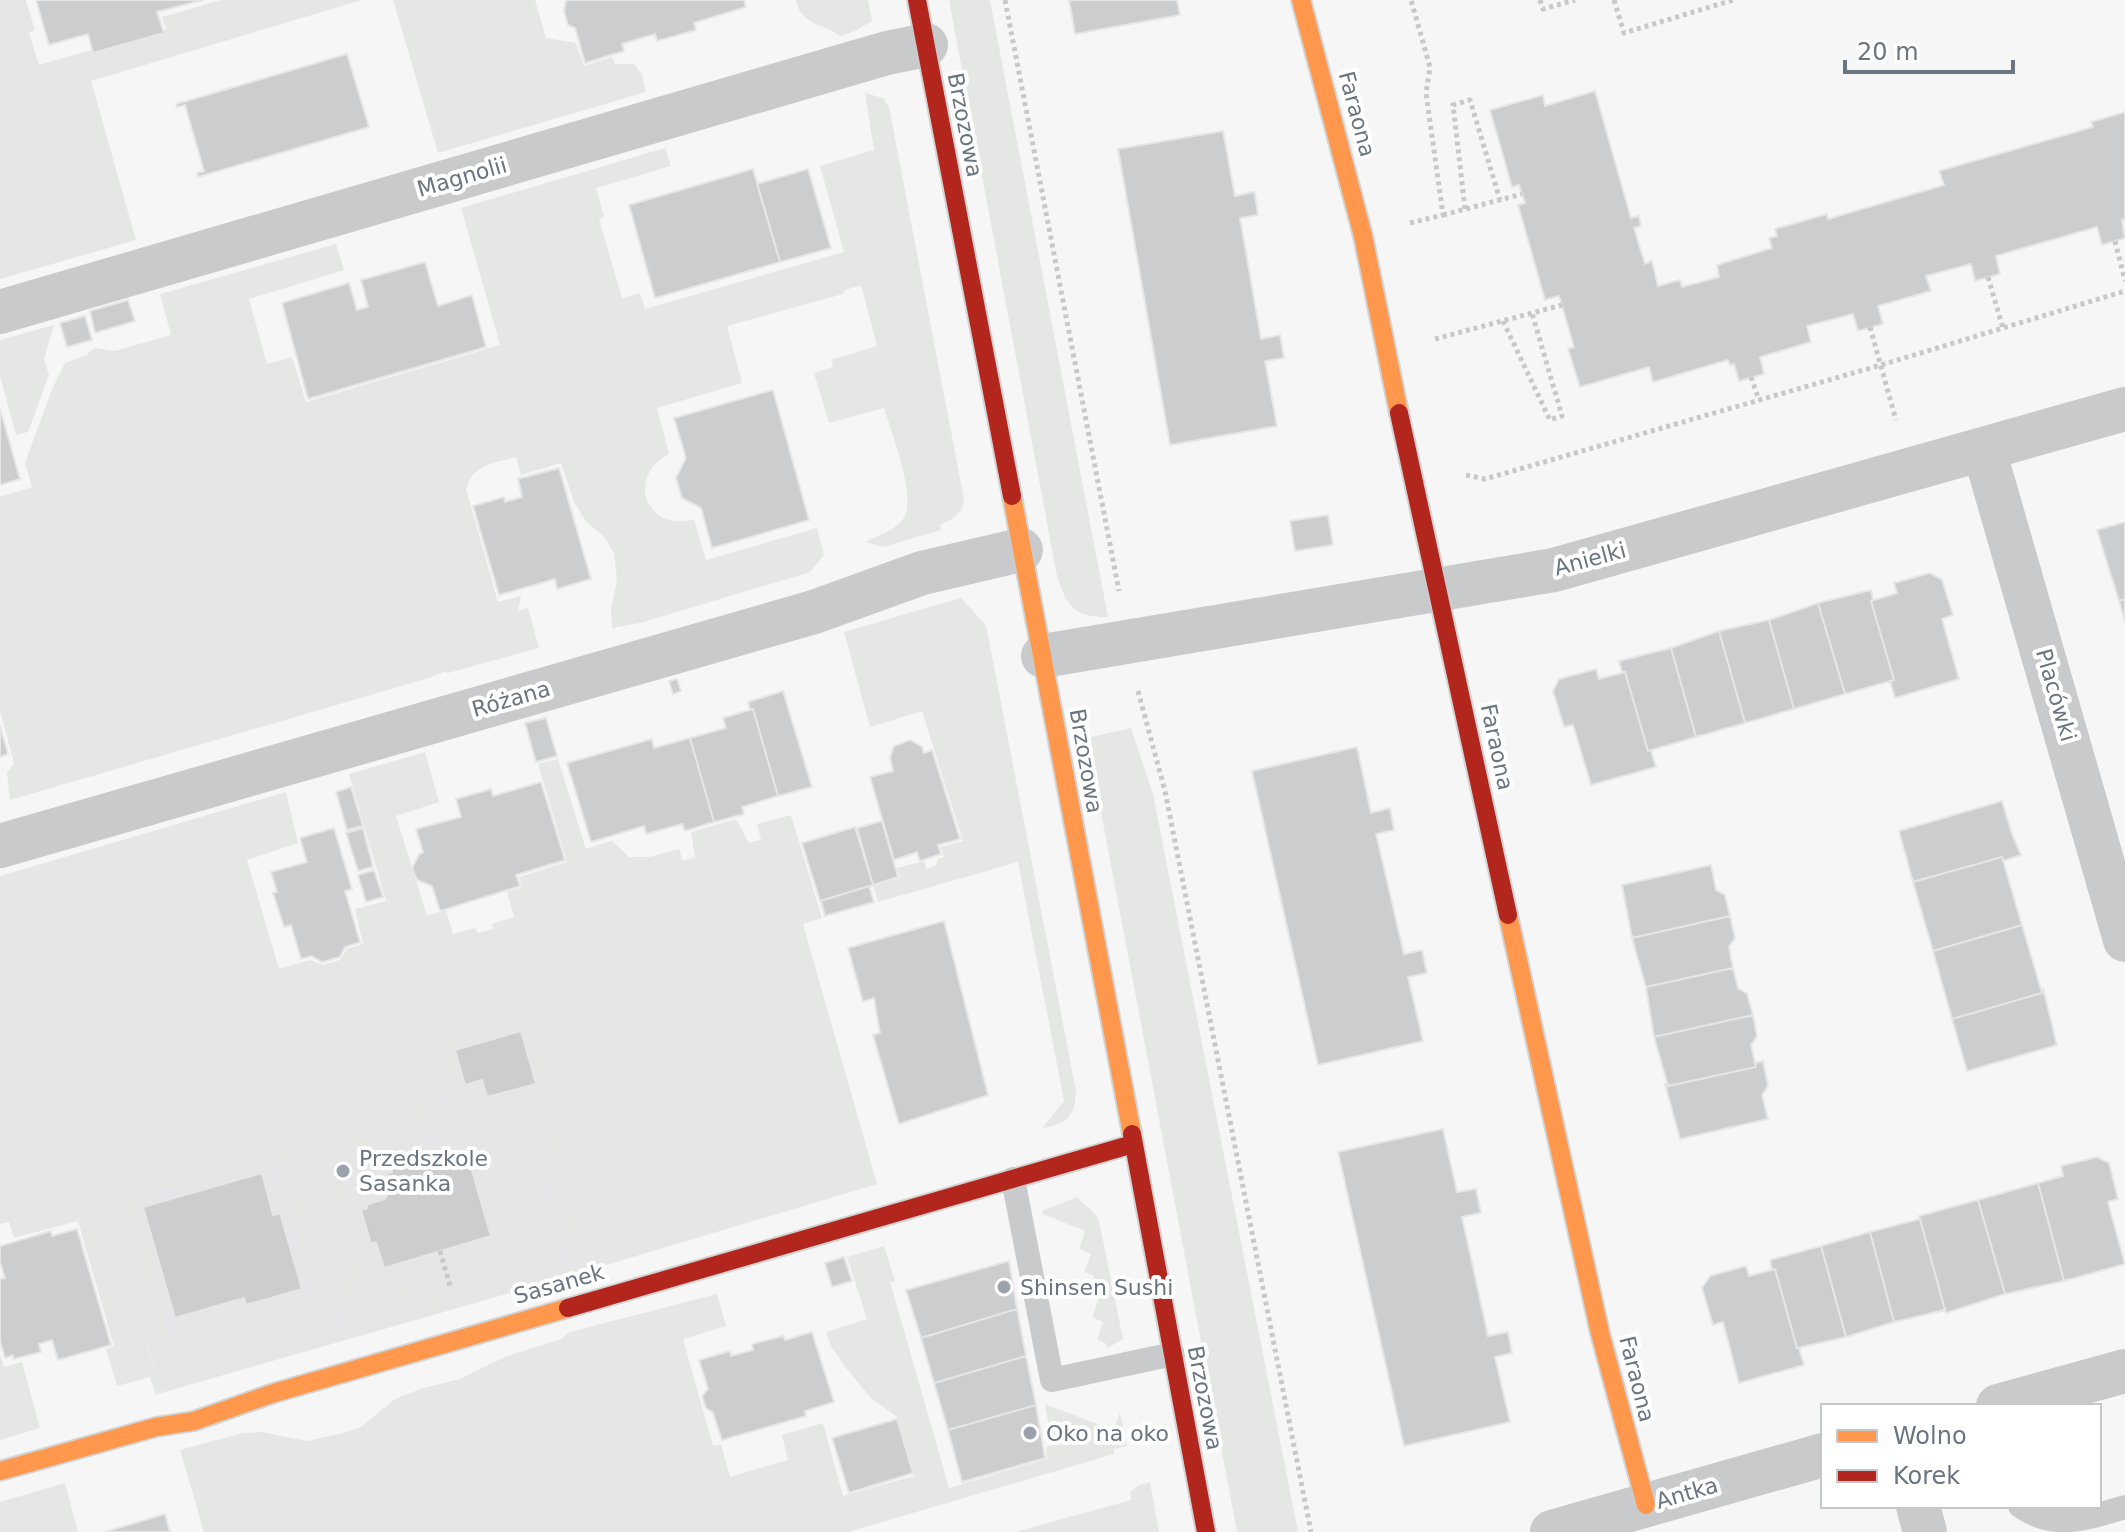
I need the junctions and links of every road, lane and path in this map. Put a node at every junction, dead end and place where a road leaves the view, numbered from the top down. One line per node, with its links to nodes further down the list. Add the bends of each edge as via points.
1 (917, 0): 9 (street, Brzozowa)
2 (1005, 0): 35 (path)
3 (1301, 0): 25 (street, Faraona)
4 (1411, 0): 13 (path, via 1430,67 1426,93)
5 (1540, 0): 6 (path, via 1543,9)
6 (1575, 0)
7 (1614, 0): 8 (path, via 1624,33)
8 (1733, 0)
9 (926, 45): 20 (street, Magnolii); 33 (street, Brzozowa)
10 (1522, 194): 11 (path)
11 (1500, 200): 12 (path); 12 (path, via 1470,100 1453,105)
12 (1465, 209): 13 (path)
13 (1443, 215): 14 (path)
14 (1403, 225)
15 (2115, 241): 17 (path)
16 (1988, 277): 24 (path)
17 (2125, 281)
18 (2125, 291): 24 (path)
19 (1562, 305): 21 (path)
20 (0, 312)
21 (1532, 313): 22 (path); 22 (path, via 1562,416 1550,420)
22 (1503, 321): 25 (path)
23 (1870, 327): 26 (path)
24 (2003, 328): 26 (path)
25 (1388, 352): 34 (street, Faraona)
26 (1881, 365): 28 (path); 31 (path)
27 (1751, 377): 28 (path)
28 (1759, 400): 32 (path, via 1485,479)
29 (2125, 409): 30 (street, Anielki)
30 (1984, 450): 31 (street, Anielki); 39 (street, Placówki)
31 (1909, 471): 34 (street, Anielki, via 1554,570)
32 (1457, 474)
33 (1021, 550): 36 (street, Brzozowa); 38 (street, Różana, via 922,573 814,612)
34 (1437, 588): 36 (street, Anielki); 49 (street, Faraona, via 1600,1333)
35 (1121, 600)
36 (1043, 656): 40 (street, Brzozowa)
37 (1137, 686): 54 (path, via 1165,791)
38 (0, 846)
39 (2125, 940)
40 (1133, 1144): 41 (street, Sasanek); 44 (street, Brzozowa)
41 (1013, 1179): 44 (lane, via 1052,1380); 48 (street, Sasanek, via 274,1393 194,1421)
42 (440, 1251): 43 (path)
43 (445, 1270)
44 (1173, 1354): 53 (street, Brzozowa)
45 (2125, 1371): 46 (street)
46 (2005, 1404)
47 (1821, 1456): 49 (street, Antka)
48 (0, 1471)
49 (1646, 1505): 55 (street, Antka)
50 (2125, 1507): 52 (lane, via 2066,1522 2043,1519)
51 (1919, 1508): 56 (street)
52 (2024, 1508)
53 (1206, 1532)
54 (1311, 1532)
55 (1552, 1532)
56 (1925, 1532)

